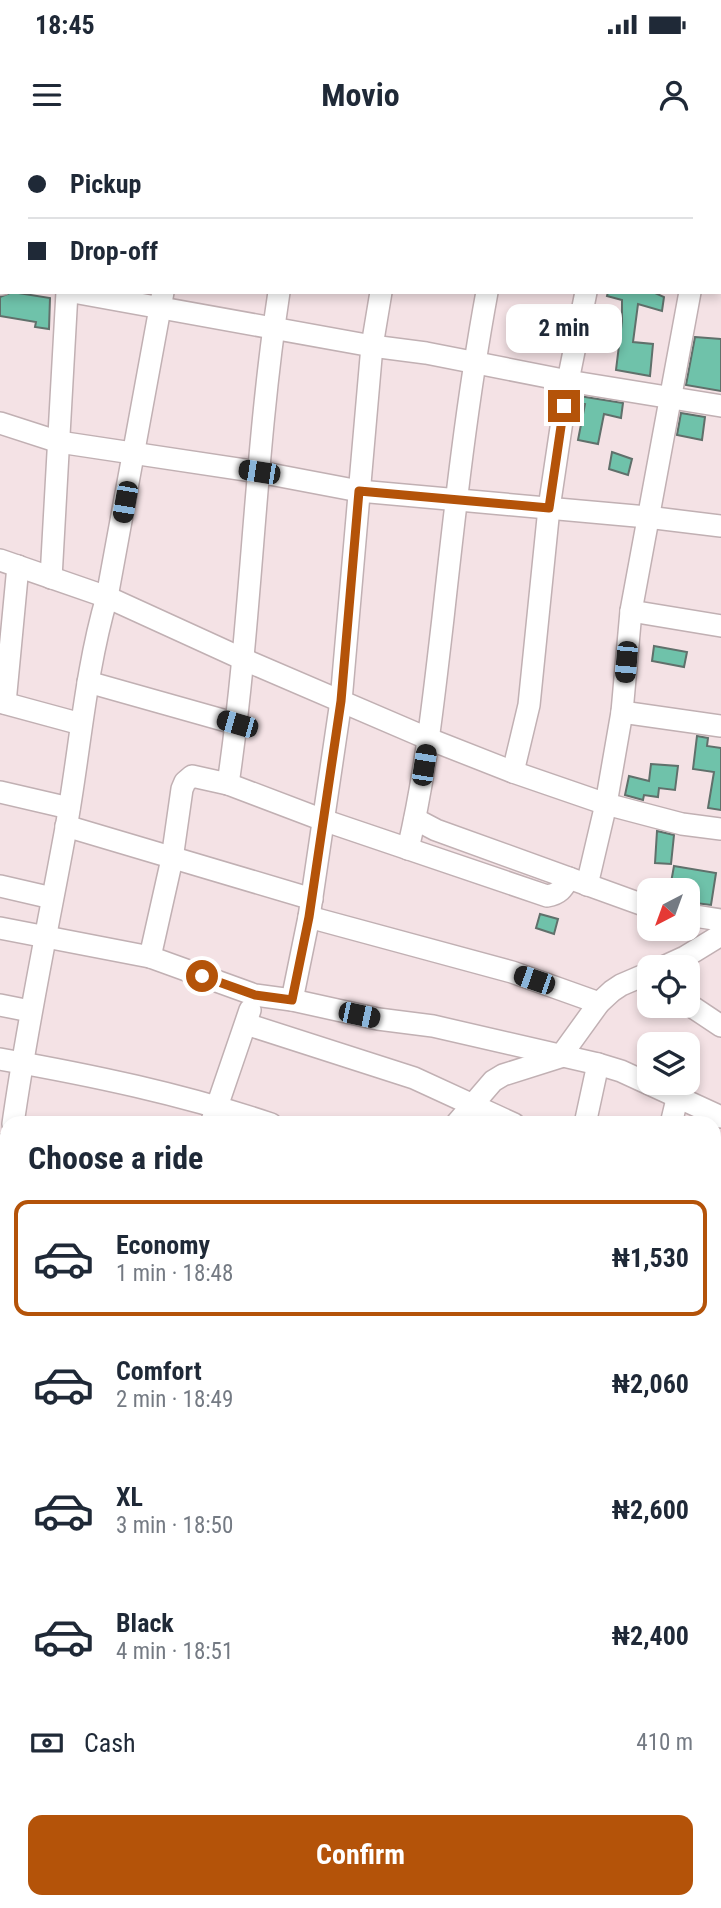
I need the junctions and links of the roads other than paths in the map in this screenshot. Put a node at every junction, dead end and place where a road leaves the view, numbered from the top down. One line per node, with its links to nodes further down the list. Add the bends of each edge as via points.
1 (67, 294): 16 (street)
2 (95, 294): 8 (street)
3 (279, 294): 9 (street)
4 (380, 294): 10 (street)
5 (487, 294): 11 (street)
6 (586, 294): 12 (street)
7 (690, 294): 13 (street)
8 (162, 300): 9 (street); 17 (street)
9 (273, 329): 10 (street); 18 (street)
10 (372, 346): 11 (street); 19 (street)
11 (474, 363): 12 (street); 20 (street)
12 (568, 381): 13 (street); 21 (street)
13 (669, 397): 14 (street); 22 (street)
14 (721, 406)
15 (0, 423): 16 (street)
16 (59, 442): 17 (street); 25 (street)
17 (133, 453): 18 (street); 26 (street)
18 (259, 472): 19 (street); 29 (street)
19 (359, 491): 20 (street); 31 (street)
20 (456, 500): 21 (street); 37 (street)
21 (549, 508): 22 (street); 38 (street, via 529,705)
22 (648, 517): 23 (street); 27 (street)
23 (721, 526)
24 (9, 563): 25 (street); 32 (street)
25 (51, 578): 26 (street)
26 (107, 597): 29 (street); 30 (street)
27 (631, 611): 28 (street); 33 (street)
28 (721, 626)
29 (245, 660): 31 (street); 35 (street)
30 (88, 682): 34 (street); 35 (street)
31 (341, 701): 37 (street); 44 (street)
32 (2, 703): 34 (street)
33 (622, 712): 36 (street); 41 (street)
34 (81, 724): 42 (street)
35 (237, 724): 39 (street)
36 (721, 726)
37 (429, 739): 38 (street); 43 (street)
38 (513, 772): 41 (street)
39 (229, 784): 44 (street); 47 (street, via 199,776 185,782)
40 (0, 792): 42 (street)
41 (606, 804): 45 (street, via 681,824); 48 (street)
42 (68, 817): 47 (street); 50 (street)
43 (415, 819): 46 (street); 48 (street)
44 (323, 820): 46 (street); 52 (street)
45 (721, 829)
46 (408, 849): 48 (street, via 547,896)
47 (172, 859): 52 (street); 59 (street)
48 (578, 882): 51 (street)
49 (0, 886): 50 (street)
50 (52, 898): 57 (street)
51 (637, 903)
52 (311, 908): 62 (street); 63 (street)
53 (700, 917): 54 (street)
54 (721, 920)
55 (0, 928): 57 (street)
56 (721, 935): 58 (street)
57 (45, 937): 59 (street); 65 (street)
58 (688, 955)
59 (150, 957): 61 (street)
60 (637, 980): 63 (street, via 621,985)
61 (255, 995): 62 (street); 67 (street)
62 (292, 1000): 69 (street, via 467,1033)
63 (599, 1003): 69 (street)
64 (0, 1005): 65 (street)
65 (30, 1011): 71 (street)
66 (700, 1012): 68 (street)
67 (246, 1024): 74 (street, via 414,1079); 76 (street)
68 (721, 1026)
69 (560, 1057): 72 (street); 74 (street, via 503,1075)
70 (0, 1059): 71 (street)
71 (22, 1063): 76 (street, via 133,1085); 77 (street)
72 (598, 1064): 73 (street); 80 (street)
73 (677, 1099): 75 (street); 81 (street)
74 (474, 1105): 78 (street); 79 (street)
75 (718, 1110)
76 (214, 1115)
77 (14, 1116)
78 (464, 1116)
79 (497, 1116)
80 (587, 1116)
81 (673, 1116)

